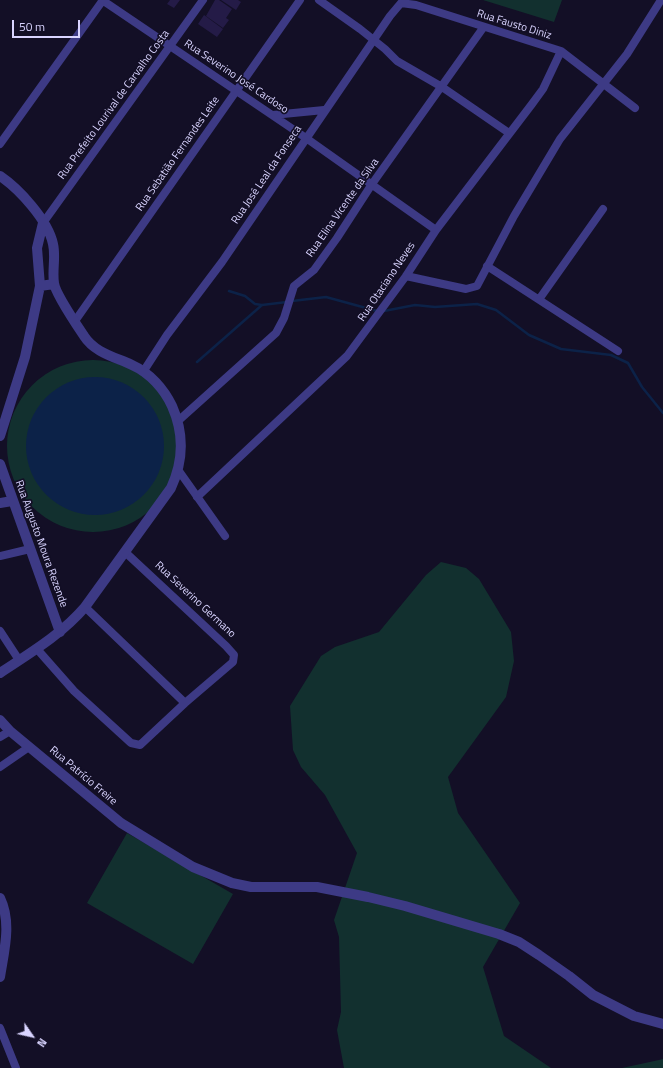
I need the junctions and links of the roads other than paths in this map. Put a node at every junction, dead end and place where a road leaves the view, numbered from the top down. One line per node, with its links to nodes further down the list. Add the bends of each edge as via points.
1 (102, 0): 9 (street, Rua Severino José Cardoso); 19 (street)
2 (203, 0): 9 (street, Rua Prefeito Lourival de Carvalho Costa)
3 (300, 0): 13 (street, Rua Sebatião Fernandes Leite)
4 (319, 0): 8 (street)
5 (661, 0): 11 (street, via 627,54)
6 (416, 5): 7 (street, Rua Fausto Diniz); 8 (street, Rua José Leal da Fonseca, via 399,4)
7 (483, 28): 10 (street, Rua Fausto Diniz); 12 (street, Rua Elina Vicente da Silva)
8 (373, 41): 12 (street, via 396,61); 15 (street, Rua José Leal da Fonseca)
9 (171, 46): 13 (street, Rua Severino José Cardoso); 23 (street, Rua Prefeito Lourival de Carvalho Costa)
10 (561, 51): 11 (street); 17 (street, Rua Otaciano Neves, via 542,89)
11 (604, 84): 14 (street); 25 (street, via 560,139)
12 (442, 87): 17 (street); 21 (street, Rua Elina Vicente da Silva)
13 (236, 90): 16 (street, Rua Severino José Cardoso); 30 (street, Rua Sebatião Fernandes Leite)
14 (635, 108)
15 (324, 110): 16 (street); 18 (street, Rua José Leal da Fonseca)
16 (273, 115): 18 (street, Rua Severino José Cardoso)
17 (509, 133): 24 (street, Rua Otaciano Neves)
18 (306, 138): 21 (street, Rua Severino José Cardoso); 32 (street, Rua José Leal da Fonseca)
19 (0, 144)
20 (0, 176): 23 (street, via 24,196)
21 (372, 184): 24 (street, Rua Severino José Cardoso); 33 (street, Rua Elina Vicente da Silva, via 314,270 294,286 284,318 271,339)
22 (603, 209): 29 (street)
23 (43, 223): 27 (street, via 53,244); 28 (street, via 37,248)
24 (436, 230): 26 (street, Rua Otaciano Neves)
25 (487, 266): 26 (street, via 477,286 471,289); 29 (street)
26 (406, 276): 37 (street, Rua Otaciano Neves, via 339,365)
27 (54, 284): 28 (street); 30 (street)
28 (40, 286): 34 (street, via 25,357)
29 (540, 298): 31 (street)
30 (75, 321): 32 (street, via 91,344 100,351)
31 (618, 351)
32 (143, 372): 33 (street, via 155,381 166,396)
33 (178, 421): 36 (street, via 182,440)
34 (0, 436)
35 (0, 464): 38 (street, Rua Augusto Moura Rezende)
36 (179, 471): 37 (street); 42 (street, via 164,498)
37 (197, 497): 40 (street)
38 (12, 501): 39 (street); 41 (street, Rua Augusto Moura Rezende)
39 (0, 503)
40 (225, 536)
41 (30, 549): 43 (street); 46 (street, Rua Augusto Moura Rezende)
42 (124, 552): 44 (street); 50 (street, Rua Severino Germano, via 234,655 233,662 225,670)
43 (0, 556)
44 (85, 607): 46 (street); 50 (street)
45 (0, 631): 48 (street)
46 (60, 632): 47 (street)
47 (37, 649): 48 (street); 50 (street, via 74,691 133,744 140,745)
48 (19, 660): 49 (street)
49 (0, 673)
50 (185, 703)
51 (0, 720): 52 (street, Rua Patrício Freire)
52 (10, 731): 53 (street); 54 (street, Rua Patrício Freire)
53 (0, 737)
54 (29, 747): 55 (street); 58 (street, Rua Patrício Freire, via 121,824 193,867 232,883 251,887 317,887 405,906 499,934 540,955 593,996 634,1016)
55 (0, 767)
56 (0, 898): 57 (street, via 5,910 7,928)
57 (0, 978)
58 (663, 1024)
59 (0, 1028): 60 (street)
60 (16, 1068)

